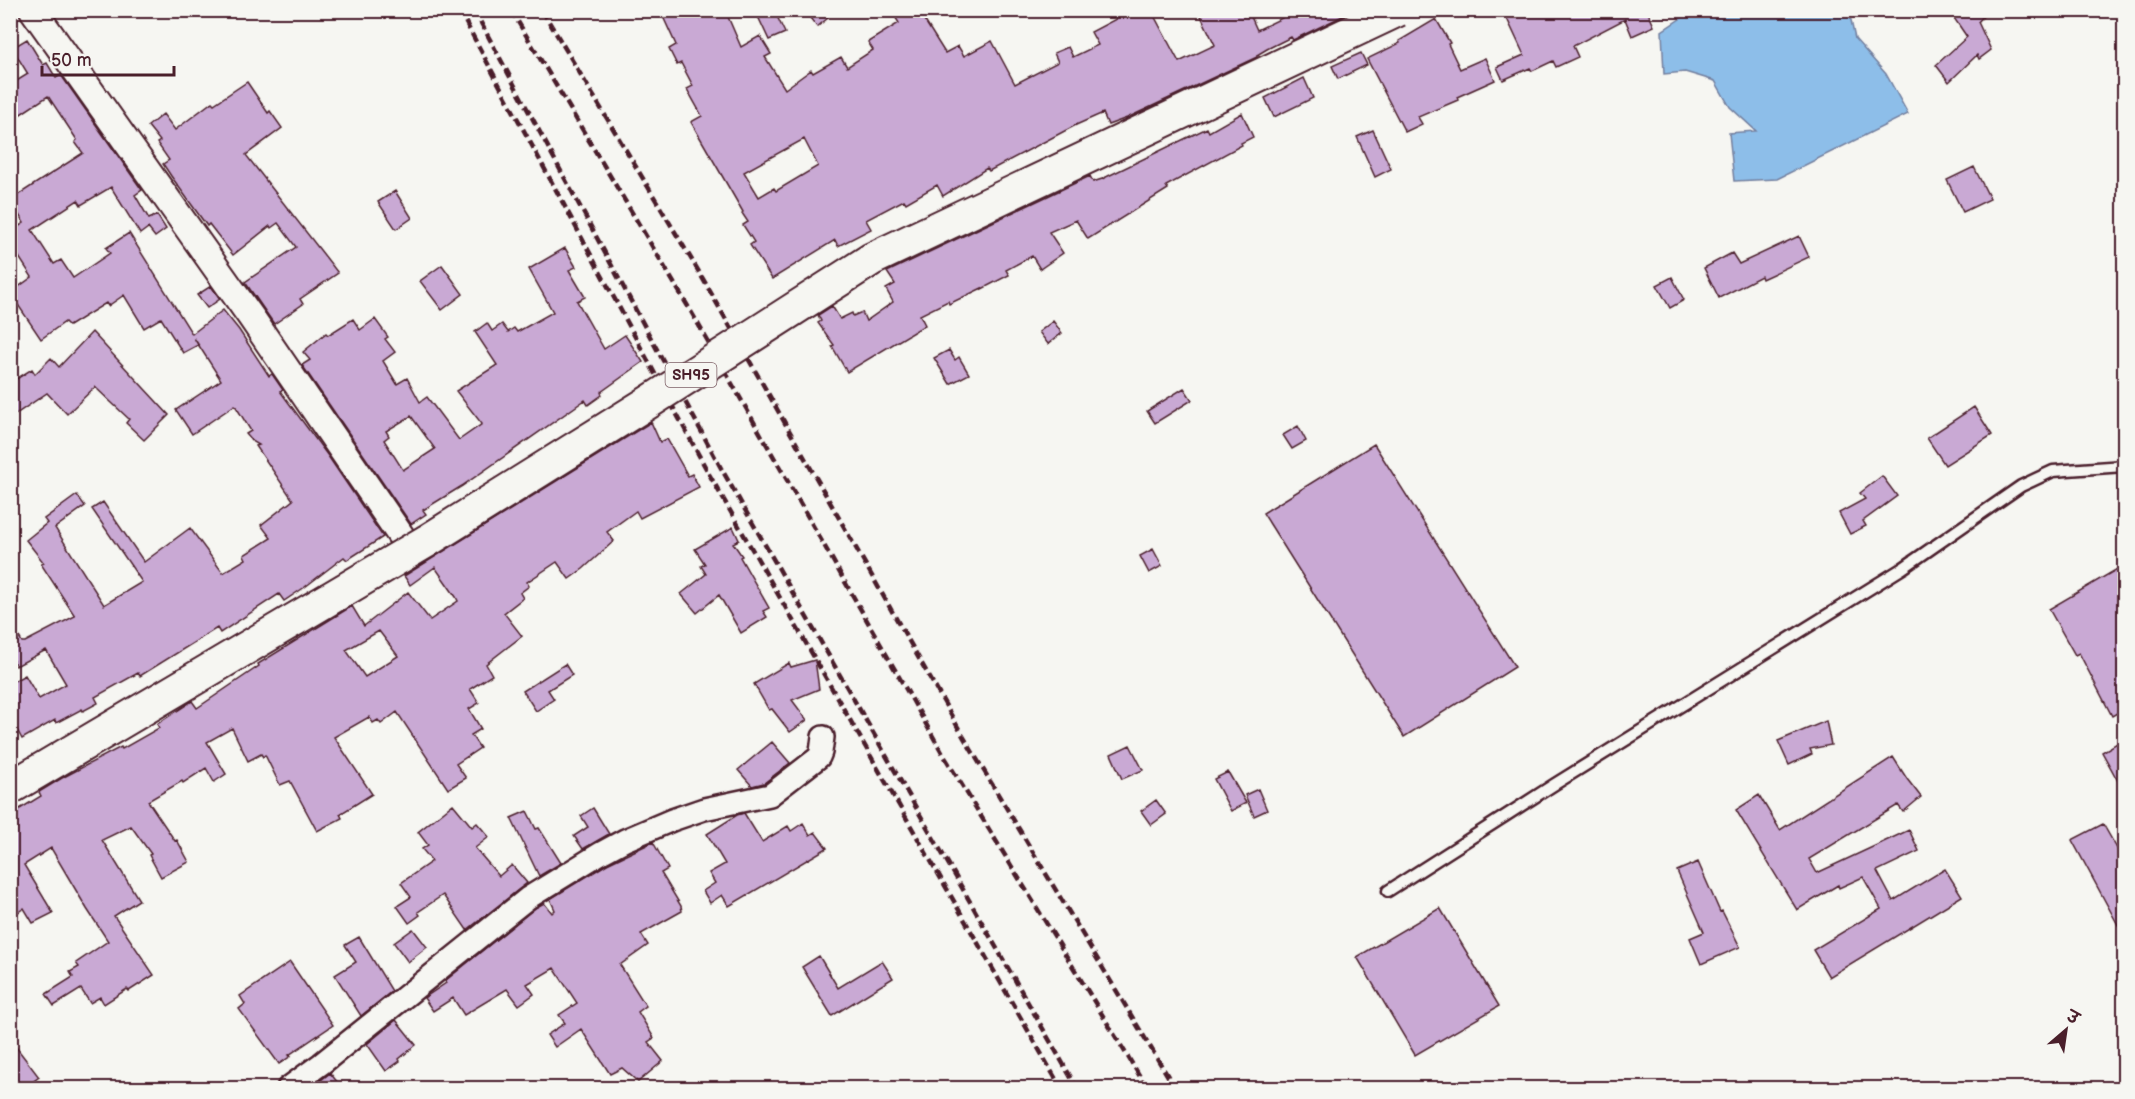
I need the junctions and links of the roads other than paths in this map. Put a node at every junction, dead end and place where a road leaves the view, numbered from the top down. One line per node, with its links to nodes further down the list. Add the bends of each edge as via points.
1 (33, 10): 4 (street)
2 (1398, 10): 6 (main road, SH95, bridge, via 872,259 427,541)
3 (2124, 466): 7 (lane, via 2053,471 2020,486 1903,568)
4 (401, 536)
5 (823, 737): 8 (street, via 819,757 770,795 718,805 672,820 609,849 528,898)
6 (10, 788)
7 (1388, 891)
8 (288, 1089)

